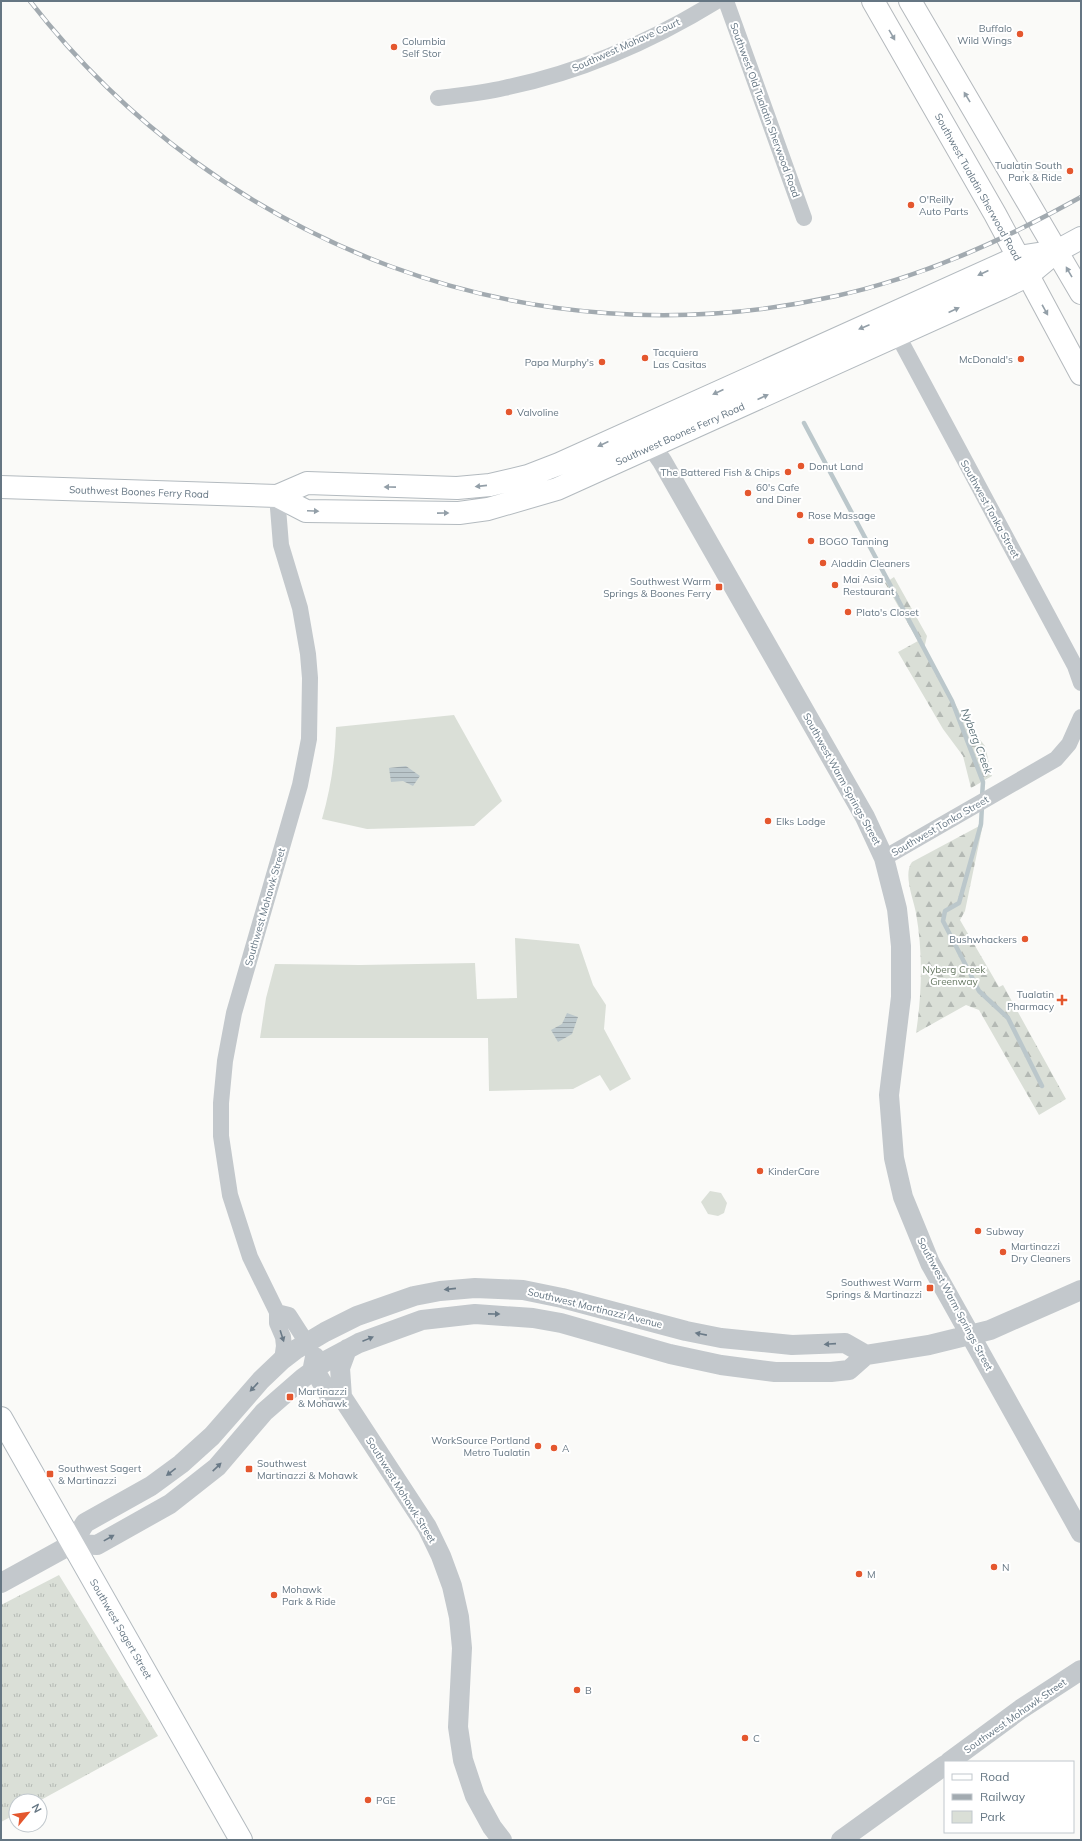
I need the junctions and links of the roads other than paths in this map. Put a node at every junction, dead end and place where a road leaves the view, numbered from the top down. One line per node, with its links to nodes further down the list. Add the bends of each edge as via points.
1 (716, 1): 5 (street, Southwest Mohave Court, via 696,14 647,38 578,68 504,88)
2 (726, 1): 6 (street, Southwest Old Tualatin Sherwood Road)
3 (873, 1): 9 (main road, Southwest Tualatin Sherwood Road, one-way to 9)
4 (910, 1): 8 (main road, one-way to 4)
5 (438, 98)
6 (804, 218)
7 (1081, 238): 8 (main road, Southwest Boones Ferry Road)
8 (1057, 251): 9 (main road, Southwest Boones Ferry Road); 10 (main road, one-way to 8)
9 (1023, 266): 11 (main road, Southwest Boones Ferry Road, one-way to 9); 12 (main road, Southwest Tualatin Sherwood Road, one-way to 12); 13 (main road, Southwest Boones Ferry Road, one-way to 13)
10 (1081, 293)
11 (898, 336): 14 (main road, Southwest Boones Ferry Road, one-way to 11); 17 (street, Southwest Tonka Street, via 1075,666)
12 (1081, 374)
13 (638, 428): 14 (street, Southwest Warm Springs Street); 16 (main road, Southwest Boones Ferry Road, one-way to 16, via 553,467 490,485 457,488 307,483)
14 (651, 446): 16 (main road, Southwest Boones Ferry Road, one-way to 14, via 306,511 416,514 474,511 553,490); 19 (street, Southwest Warm Springs Street, via 662,461 861,810)
15 (1, 487): 16 (main road, Southwest Boones Ferry Road)
16 (277, 496): 21 (street, Southwest Mohawk Street, via 281,545 300,608 308,654 309,740 300,785 234,1013 225,1061 221,1103 221,1136 230,1195 250,1257)
17 (1081, 682)
18 (1081, 717): 19 (street, Southwest Tonka Street, via 1069,744 1056,759)
19 (884, 858): 23 (street, Southwest Warm Springs Street, via 897,909 902,962 901,998 889,1095 896,1170 902,1198 930,1263)
20 (1081, 1290): 23 (street, via 990,1330)
21 (277, 1312): 24 (street, via 288,1315); 27 (street, Southwest Mohawk Street, one-way to 27, via 277,1323 284,1346)
22 (347, 1320): 24 (street, Southwest Martinazzi Avenue); 26 (street, Southwest Martinazzi Avenue, one-way to 22, via 845,1343 792,1345 721,1338 562,1298 508,1289 440,1291 409,1298); 28 (street, via 337,1338 314,1359)
23 (970, 1335): 26 (street, via 929,1345); 31 (street, Southwest Warm Springs Street)
24 (307, 1343): 27 (street, Southwest Martinazzi Avenue)
25 (347, 1349): 26 (street, one-way to 26, via 422,1320 475,1314 504,1314 561,1323 670,1354 755,1370 849,1370); 28 (street); 29 (street, Southwest Mohawk Street, via 340,1368)
26 (866, 1355)
27 (282, 1360): 32 (street, Southwest Martinazzi Avenue, one-way to 32, via 197,1450 161,1479 85,1523)
28 (314, 1370): 29 (street, Southwest Mohawk Street, via 330,1395); 32 (street, one-way to 28, via 97,1545 181,1497 217,1467 277,1399)
29 (342, 1397): 38 (street, Southwest Mohawk Street, via 427,1527 448,1574 459,1617 462,1648 458,1727 463,1760 475,1796)
30 (1, 1418): 32 (main road, Southwest Sagert Street)
31 (1081, 1533)
32 (72, 1544): 33 (street, Southwest Martinazzi Avenue); 37 (main road, Southwest Sagert Street)
33 (1, 1583)
34 (1081, 1670): 35 (street, Southwest Mohawk Street, via 1021,1709)
35 (950, 1761)
36 (944, 1766): 39 (street)
37 (241, 1840)
38 (502, 1840)
39 (841, 1840)

